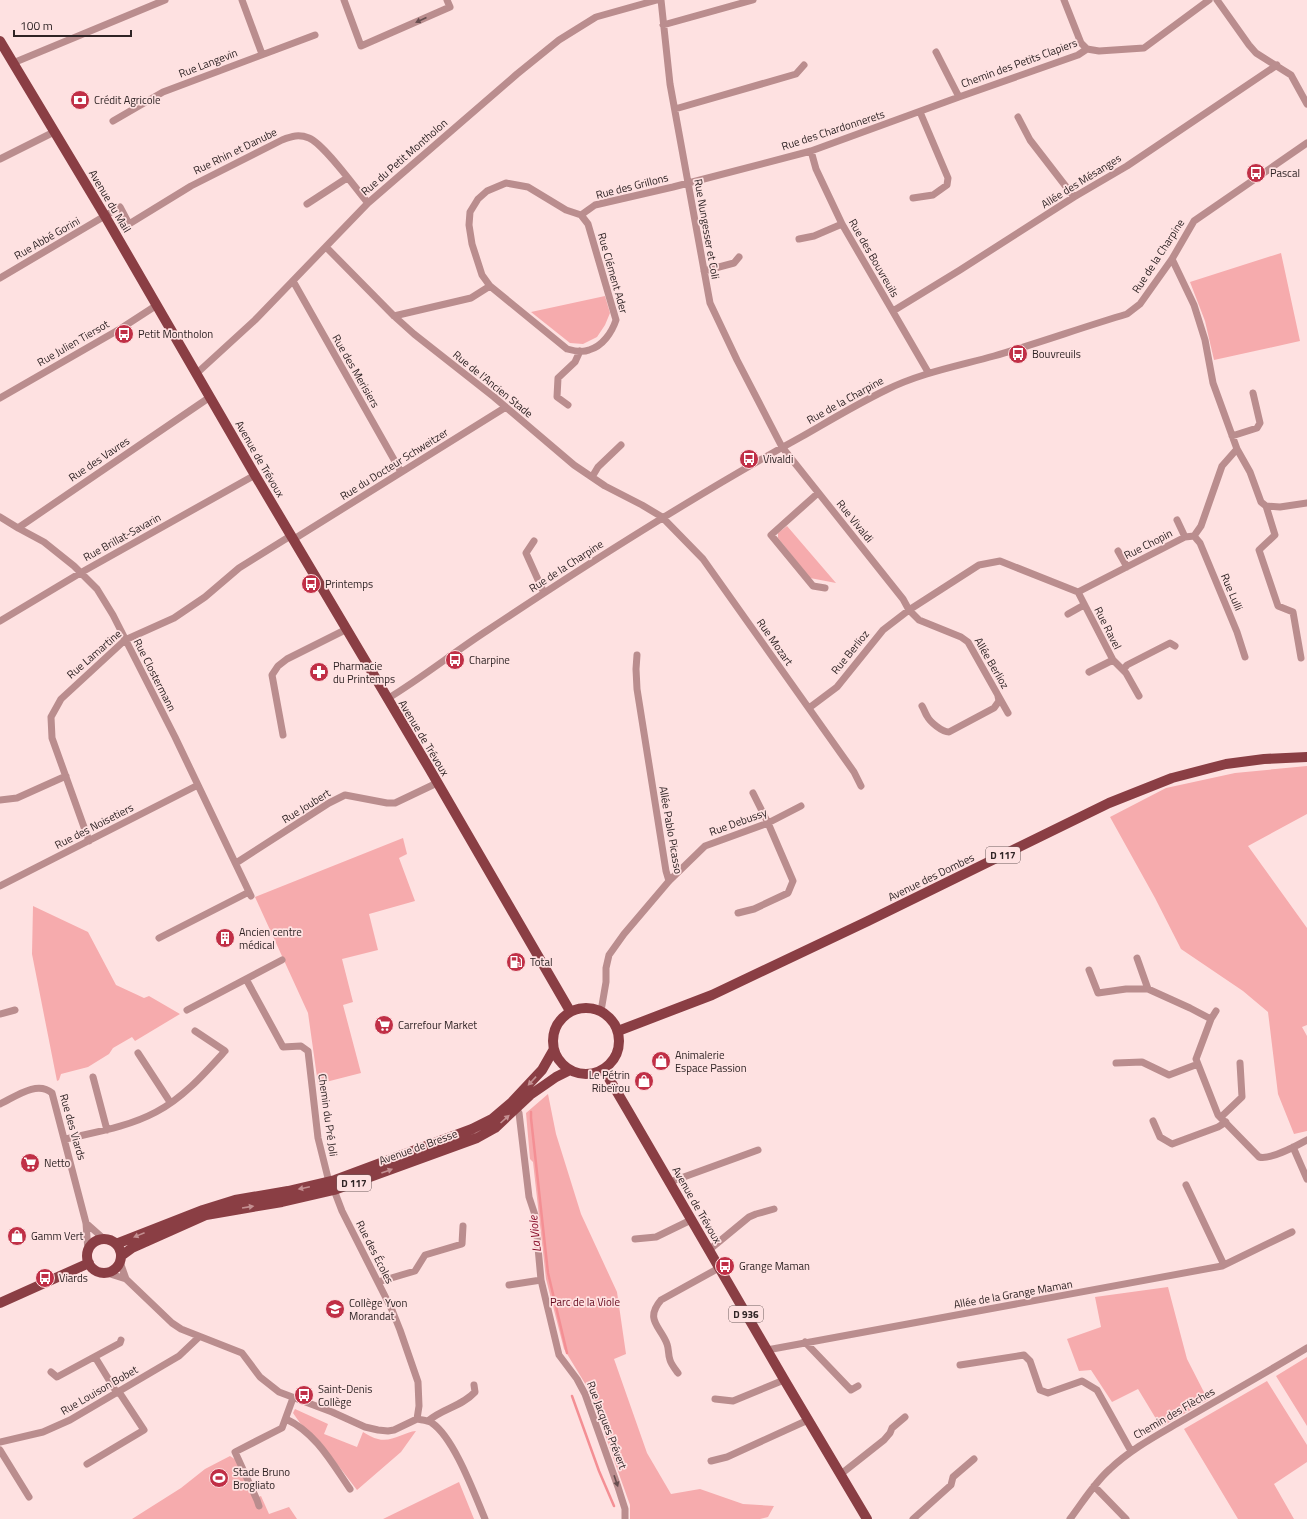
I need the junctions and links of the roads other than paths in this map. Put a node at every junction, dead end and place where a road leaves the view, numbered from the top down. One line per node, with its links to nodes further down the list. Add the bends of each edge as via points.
1 (165, 0): 17 (street)
2 (242, 0): 16 (street)
3 (344, 0): 4 (street, one-way to 3, via 450,7 361,46)
4 (448, 0)
5 (657, 0): 34 (street, Rue du Petit Montholon, via 596,17 559,40)
6 (660, 0): 11 (street, Rue Nungesser et Coli)
7 (753, 0): 11 (street)
8 (1064, 0): 14 (street, via 1081,43)
9 (1209, 0): 14 (street, via 1144,48 1099,51)
10 (1217, 0): 19 (street, via 1256,53)
11 (663, 24): 22 (street, Rue Nungesser et Coli)
12 (315, 35): 16 (street, Rue Langevin)
13 (0, 41): 17 (main road, Avenue du Mail)
14 (1088, 49): 20 (street, Chemin des Petits Clapiers, via 1078,55)
15 (936, 52): 20 (street, Chemin des Petits Clapiers)
16 (262, 54): 25 (street, Rue Langevin, via 163,92)
17 (13, 63): 26 (main road, Avenue du Mail)
18 (804, 65): 22 (street, via 796,74)
19 (1277, 65): 21 (street, via 1291,75); 32 (street, Allée des Mésanges, via 1127,166)
20 (959, 97): 23 (street, Rue des Chardonnerets)
21 (1307, 104)
22 (675, 109): 31 (street, Rue Nungesser et Coli)
23 (920, 112): 28 (street, Rue des Chardonnerets); 33 (street, via 948,178 947,185 933,195)
24 (1018, 117): 32 (street, via 1030,140)
25 (113, 121)
26 (54, 132): 29 (street); 37 (main road, Avenue du Mail)
27 (1306, 145): 42 (street, Rue de la Charpine, via 1194,221)
28 (811, 151): 31 (street, Rue des Chardonnerets); 38 (street, Rue des Bouvreuils, via 816,169)
29 (0, 160)
30 (347, 178): 34 (street, Rue Rhin et Danube); 35 (street); 37 (street, Rue Rhin et Danube, via 321,146 310,138 295,135 191,186 130,224 120,207)
31 (688, 183): 36 (street, Rue des Grillons, via 595,205); 43 (street, Rue Nungesser et Coli)
32 (1074, 197): 48 (street, Allée des Mésanges)
33 (914, 198)
34 (368, 203): 40 (street, Rue du Petit Montholon)
35 (307, 204)
36 (581, 215): 46 (street, via 566,210 528,187 506,183 487,191 470,212 469,225 482,275); 50 (street, Rue Clément Ader, via 588,224 616,320 614,328 606,338 589,351)
37 (105, 216): 44 (street, Rue Abbé Gorini); 47 (main road, Avenue du Mail)
38 (842, 224): 39 (street, via 814,236); 48 (street, Rue des Bouvreuils)
39 (799, 239)
40 (326, 246): 45 (street, Rue du Petit Montholon); 49 (street, Rue de l’Ancien Stade)
41 (740, 257): 43 (street, via 734,263)
42 (1172, 259): 51 (street, Rue de la Charpine, via 1140,304 1127,314 1011,351 952,368); 58 (street, via 1194,304 1205,340 1213,383)
43 (704, 271): 60 (street, Rue Nungesser et Coli, via 710,303)
44 (0, 278)
45 (293, 281): 52 (street, Rue du Petit Montholon); 62 (street, Rue des Merisiers)
46 (490, 286): 49 (street, via 471,298); 50 (street, via 567,349)
47 (157, 305): 52 (main road, Avenue du Mail); 55 (street, Rue Julien Tiersot)
48 (893, 312): 51 (street, Rue des Bouvreuils)
49 (394, 316): 57 (street, Rue de l’Ancien Stade)
50 (580, 351): 56 (street, via 575,362 558,378 557,397)
51 (928, 372): 60 (street, Rue de la Charpine, via 886,389)
52 (196, 374): 54 (main road, Avenue de Trévoux)
53 (1253, 393): 58 (street, via 1260,423 1257,428)
54 (210, 396): 63 (main road, Avenue de Trévoux); 71 (street, Rue des Vavres)
55 (0, 398)
56 (568, 405)
57 (506, 407): 62 (street, Rue du Docteur Schweitzer); 64 (street, Rue de l’Ancien Stade, via 574,465)
58 (1232, 436): 61 (street)
59 (621, 445): 64 (street, via 598,467)
60 (782, 447): 65 (street, Rue Vivaldi); 69 (street, Rue de la Charpine)
61 (1237, 449): 67 (street, via 1250,472 1261,502); 72 (street, via 1222,466 1201,526)
62 (401, 472): 73 (street, Rue du Docteur Schweitzer)
63 (255, 475): 73 (main road, Avenue de Trévoux); 78 (street, Rue Brillat-Savarin)
64 (592, 477): 69 (street, Rue de l’Ancien Stade)
65 (818, 493): 79 (street, via 771,535 813,586); 83 (street, Rue Vivaldi, via 903,599)
66 (1307, 503): 67 (street, via 1280,507)
67 (1266, 506): 91 (street, via 1275,534 1259,550 1278,606 1293,612)
68 (0, 517): 71 (street)
69 (662, 517): 81 (street, Rue de la Charpine); 99 (street, Rue Mozart, via 703,559)
70 (1177, 520): 74 (street)
71 (18, 528): 78 (street, Rue Clostermann, via 44,542)
72 (1194, 536): 74 (street, Rue Chopin); 90 (street, Rue Lulli, via 1200,543)
73 (293, 537): 86 (main road, Avenue de Trévoux); 87 (street, Rue Lamartine, via 239,568 205,597 174,618)
74 (1185, 537): 77 (street, Rue Chopin)
75 (534, 541): 81 (street, via 526,552)
76 (1118, 551): 77 (street)
77 (1127, 567): 80 (street, Rue Chopin)
78 (82, 572): 85 (street, Rue Brillat-Savarin); 87 (street, Rue Clostermann, via 97,589)
79 (825, 588)
80 (1078, 592): 82 (street, Rue Ravel); 83 (street, via 1000,561 979,565)
81 (544, 593): 97 (street, Rue de la Charpine)
82 (1084, 604): 84 (street); 92 (street, Rue Ravel)
83 (909, 610): 95 (street, Allée Berlioz, via 919,620 968,642); 99 (street, Rue Berlioz, via 882,630 837,687)
84 (1068, 614)
85 (0, 621)
86 (347, 629): 97 (main road, Avenue de Trévoux); 101 (street, via 287,659 272,675)
87 (124, 640): 103 (street, Rue Lamartine, via 61,699 51,717 52,738); 105 (street, Rue Clostermann)
88 (1175, 646): 93 (street, via 1170,643 1127,665)
89 (637, 655): 113 (street, Allée Pablo Picasso, via 637,689)
90 (1246, 657)
91 (1301, 658)
92 (1113, 660): 93 (street, Rue Ravel); 94 (street)
93 (1123, 670): 96 (street, Rue Ravel)
94 (1089, 672)
95 (998, 696): 98 (street, via 999,701 994,708 945,732 927,717); 100 (street, Allée Berlioz)
96 (1139, 696)
97 (387, 699): 104 (main road, Avenue de Trévoux)
98 (922, 706)
99 (809, 708): 106 (street, Rue Mozart)
100 (1008, 713)
101 (283, 735)
102 (1307, 757): 130 (main road, Avenue des Dombes / D 117, via 1226,764 1172,778 1109,803 712,995)
103 (66, 776): 108 (street, via 17,798); 111 (street, Rue Lamartine)
104 (437, 783): 112 (street, Rue Joubert, via 395,803 345,795); 124 (main road, Avenue de Trévoux)
105 (198, 785): 111 (street, Rue des Noisetiers); 112 (street, Rue Clostermann)
106 (861, 786)
107 (753, 794): 110 (street)
108 (0, 800)
109 (801, 806): 110 (street, Rue Debussy)
110 (768, 823): 113 (street, Rue Debussy, via 705,846); 115 (street, via 793,881 788,893 754,909)
111 (89, 841): 114 (street, Rue des Noisetiers)
112 (236, 863): 116 (street, via 250,894)
113 (669, 881): 125 (street, Allée Pablo Picasso, via 609,955)
114 (0, 886)
115 (738, 913)
116 (159, 938)
117 (1137, 958): 121 (street)
118 (282, 960): 120 (street)
119 (1089, 970): 121 (street, via 1098,994)
120 (246, 980): 123 (street); 152 (street, Chemin du Pré Joli, via 283,1047 301,1046 308,1051 318,1138)
121 (1148, 988): 128 (street)
122 (15, 1010): 127 (street)
123 (187, 1010)
124 (570, 1011): 125 (main road, via 586,1007); 131 (main road, via 557,1024 554,1032)
125 (601, 1011): 130 (main road, via 614,1023)
126 (1216, 1011): 128 (street)
127 (0, 1014)
128 (1211, 1019): 135 (street, via 1196,1059)
129 (195, 1031): 139 (street, via 225,1051 204,1074)
130 (618, 1031): 137 (main road, via 619,1048)
131 (554, 1049): 136 (main road, via 562,1065); 141 (main road, Avenue de Bresse / D 117, one-way to 141, via 542,1070)
132 (138, 1053): 139 (street)
133 (1116, 1063): 135 (street, via 1142,1062 1169,1074)
134 (1240, 1063): 142 (street, via 1242,1097)
135 (1198, 1064): 142 (street, via 1218,1115)
136 (570, 1070): 137 (main road, via 578,1074); 141 (main road, Avenue de Bresse / D 117)
137 (604, 1070): 150 (main road, Avenue de Trévoux / D 936)
138 (93, 1077): 144 (street)
139 (170, 1102): 144 (street, via 158,1112)
140 (0, 1104): 145 (street, Rue des Viards, via 37,1087 47,1088 52,1093)
141 (514, 1106): 152 (main road, Avenue de Bresse / D 117, via 472,1129); 169 (street, Rue Jacques Prévert, via 519,1113 529,1196 535,1215)
142 (1223, 1120): 143 (street, via 1218,1127 1172,1144 1160,1137); 147 (street, via 1259,1157)
143 (1153, 1121)
144 (107, 1130): 145 (street)
145 (66, 1139): 155 (street, Rue des Viards)
146 (1307, 1140): 147 (street)
147 (1293, 1148): 149 (street)
148 (758, 1150): 150 (street)
149 (1307, 1179)
150 (670, 1182): 154 (main road, Avenue de Trévoux / D 936)
151 (1186, 1185): 165 (street)
152 (331, 1186): 160 (main road, Avenue de Bresse / D 117, one-way to 160, via 235,1200 202,1210); 163 (main road, Avenue de Bresse / D 117, one-way to 152, via 132,1248 206,1215 282,1202); 170 (street, Rue des Écoles)
153 (774, 1209): 161 (street, via 749,1217)
154 (691, 1220): 159 (street, via 656,1237); 161 (main road, Avenue de Trévoux / D 936)
155 (86, 1223): 158 (street); 162 (street, Rue des Viards)
156 (462, 1226): 170 (street, via 462,1244 425,1255 415,1271)
157 (1292, 1232): 165 (street, Allée de la Grange Maman)
158 (104, 1239): 160 (main road); 162 (main road, via 94,1243)
159 (635, 1239)
160 (116, 1244): 163 (main road)
161 (709, 1250): 166 (main road, Avenue de Trévoux / D 936)
162 (88, 1251): 164 (main road)
163 (121, 1259): 167 (main road, via 115,1269); 168 (street)
164 (89, 1263): 167 (main road, via 94,1270); 172 (main road)
165 (1224, 1265): 175 (street, Allée de la Grange Maman)
166 (719, 1268): 177 (main road, Avenue de Trévoux / D 936); 181 (street, via 661,1300 653,1312 654,1322 667,1344 670,1360)
167 (107, 1273): 168 (street)
168 (126, 1279): 173 (street, via 172,1323)
169 (541, 1280): 171 (street); 206 (street, Rue Jacques Prévert, one-way to 206, via 560,1355 585,1394 618,1487)
170 (378, 1282): 190 (street, Rue des Écoles, via 392,1310 418,1382)
171 (509, 1285)
172 (0, 1303)
173 (199, 1337): 185 (street, Rue Louison Bobet, via 179,1356); 186 (street, via 242,1353 260,1377 279,1392)
174 (121, 1340): 178 (street)
175 (805, 1342): 177 (street, Allée de la Grange Maman); 184 (street, via 851,1390)
176 (1307, 1348): 195 (street, Chemin des Flèches)
177 (767, 1350): 182 (main road, Avenue de Trévoux / D 936)
178 (95, 1357): 180 (street, via 57,1377); 185 (street)
179 (960, 1365): 195 (street, via 1024,1355 1030,1361 1040,1390 1044,1392 1048,1393 1082,1381 1090,1385 1097,1390)
180 (51, 1372)
181 (678, 1373)
182 (784, 1380): 187 (street, via 733,1401); 191 (main road, Avenue de Trévoux / D 936)
183 (474, 1385): 192 (street, via 475,1392 468,1400 435,1415)
184 (858, 1386)
185 (118, 1392): 193 (street, Rue Louison Bobet, via 54,1428); 198 (street, via 144,1430)
186 (293, 1398): 189 (street); 190 (street, via 378,1430 394,1430)
187 (715, 1399)
188 (906, 1416): 199 (street, via 892,1428 884,1440)
189 (286, 1419): 201 (street, via 309,1434 327,1455); 203 (street, via 282,1428 235,1452)
190 (417, 1419): 192 (street)
191 (808, 1420): 197 (street, via 727,1457); 199 (main road, Avenue de Trévoux / D 936)
192 (428, 1421): 205 (street, via 440,1430 455,1452)
193 (0, 1442)
194 (0, 1450): 202 (street)
195 (1131, 1451): 200 (street, Chemin des Flèches, via 1109,1469)
196 (974, 1459): 207 (street, via 953,1477 951,1485)
197 (711, 1461)
198 (87, 1464)
199 (841, 1474): 204 (main road, Avenue de Trévoux / D 936)
200 (1094, 1486): 208 (street, Chemin des Flèches); 209 (street)
201 (350, 1490)
202 (29, 1497)
203 (259, 1506)
204 (864, 1518)
205 (485, 1519)
206 (624, 1519)
207 (913, 1519)
208 (1070, 1519)
209 (1126, 1519)

